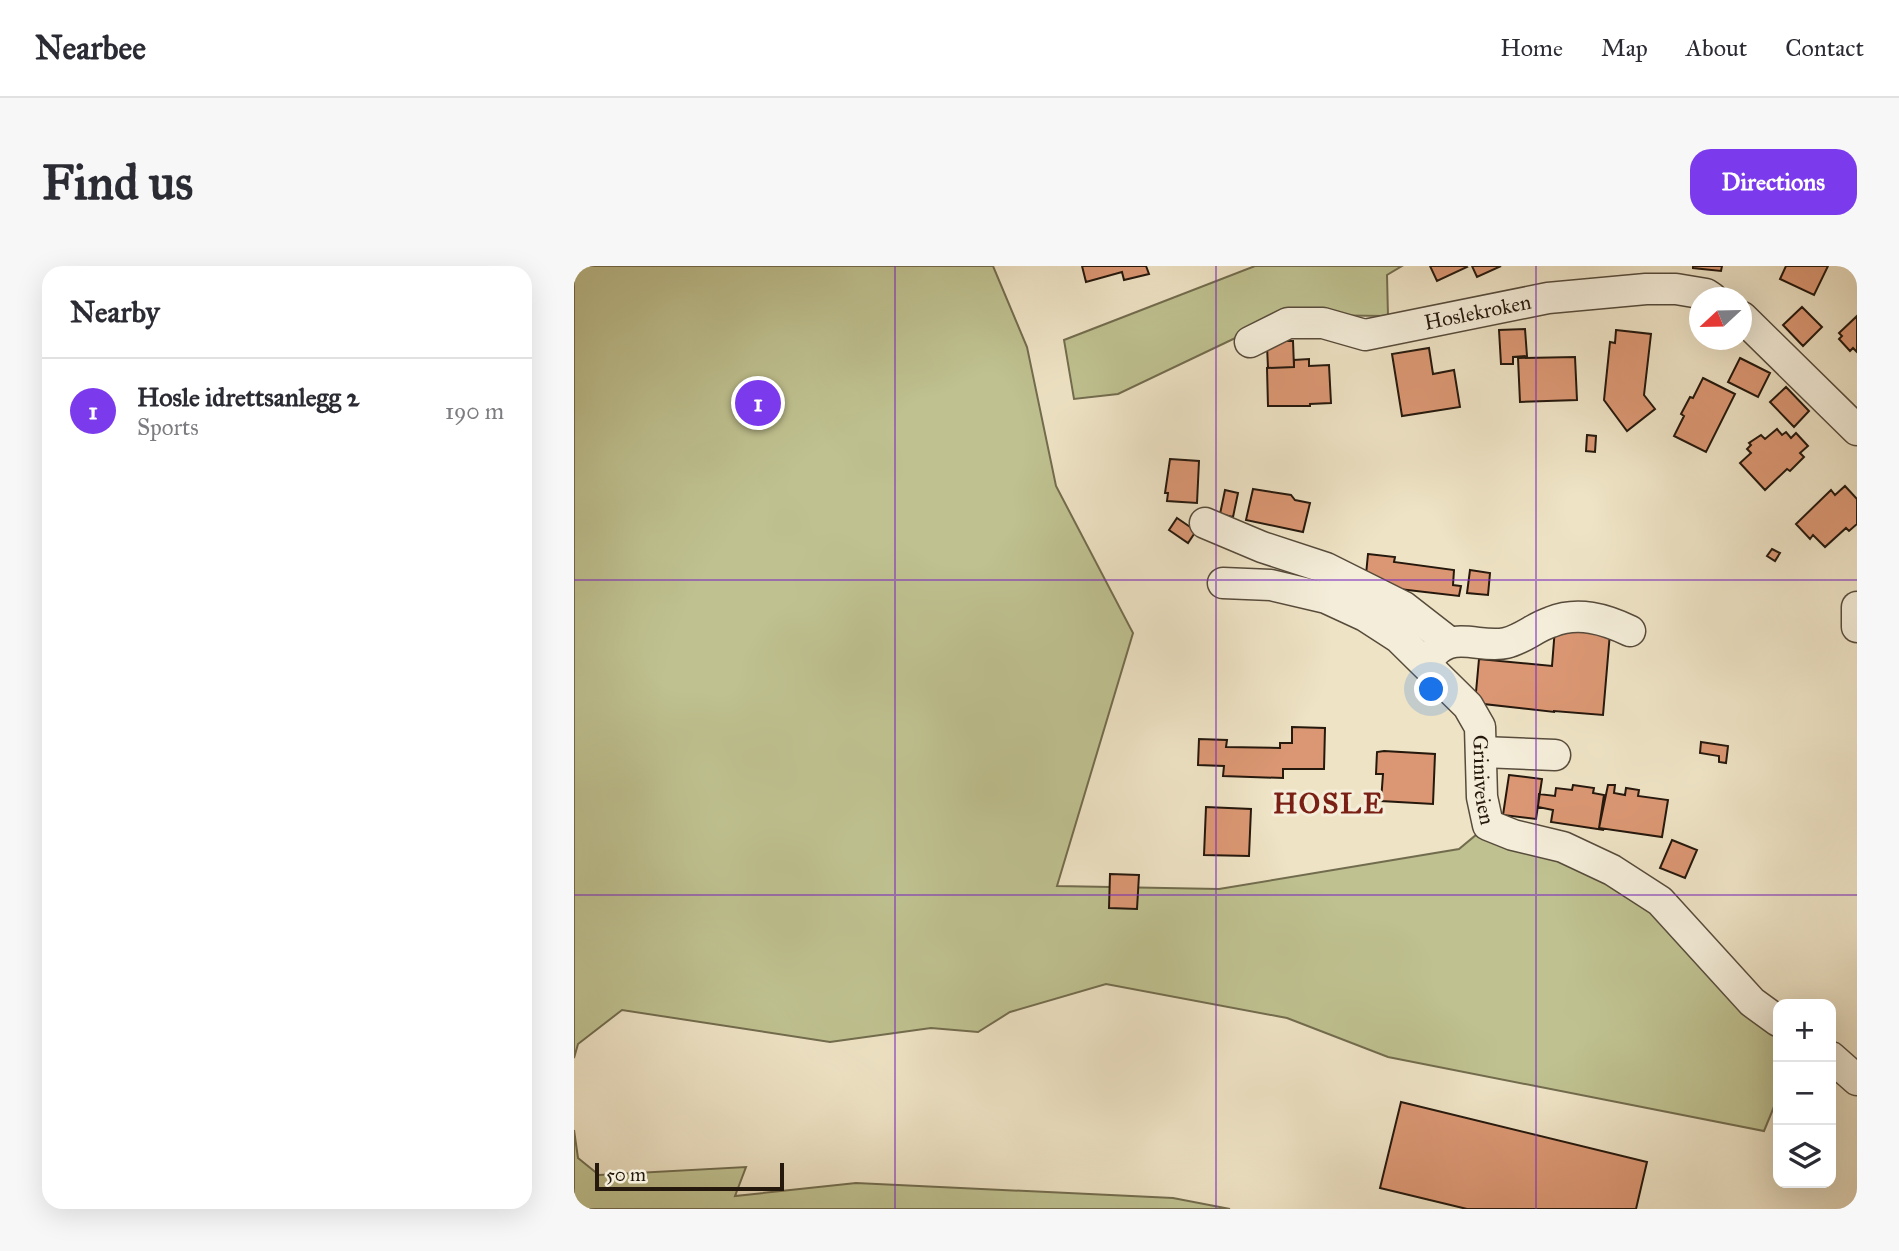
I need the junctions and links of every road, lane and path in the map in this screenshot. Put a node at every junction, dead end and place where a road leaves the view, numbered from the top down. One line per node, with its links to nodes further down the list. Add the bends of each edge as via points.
1 (1689, 291): 3 (street, Hoslekroken, via 1646,289 1548,299 1365,335 1323,323 1288,323)
2 (1752, 328): 4 (street)
3 (1250, 342)
4 (1857, 430)
5 (1205, 523): 6 (street)
6 (1262, 548): 8 (street); 12 (street, via 1326,568 1404,607)
7 (1223, 583): 8 (street, Griniveien)
8 (1271, 585): 13 (street, Griniveien, via 1326,598 1365,616)
9 (1857, 607): 10 (street)
10 (1857, 627)
11 (1630, 631): 12 (street, via 1603,618 1568,617 1504,644)
12 (1449, 642): 13 (street)
13 (1426, 663): 14 (street, Griniveien, via 1468,706 1480,727)
14 (1482, 752): 15 (street); 16 (street, Griniveien, via 1482,797 1488,825 1563,847 1612,870 1660,901 1752,1002)
15 (1555, 755)
16 (1773, 1017)
17 (1836, 1061): 18 (street)
18 (1857, 1080)

